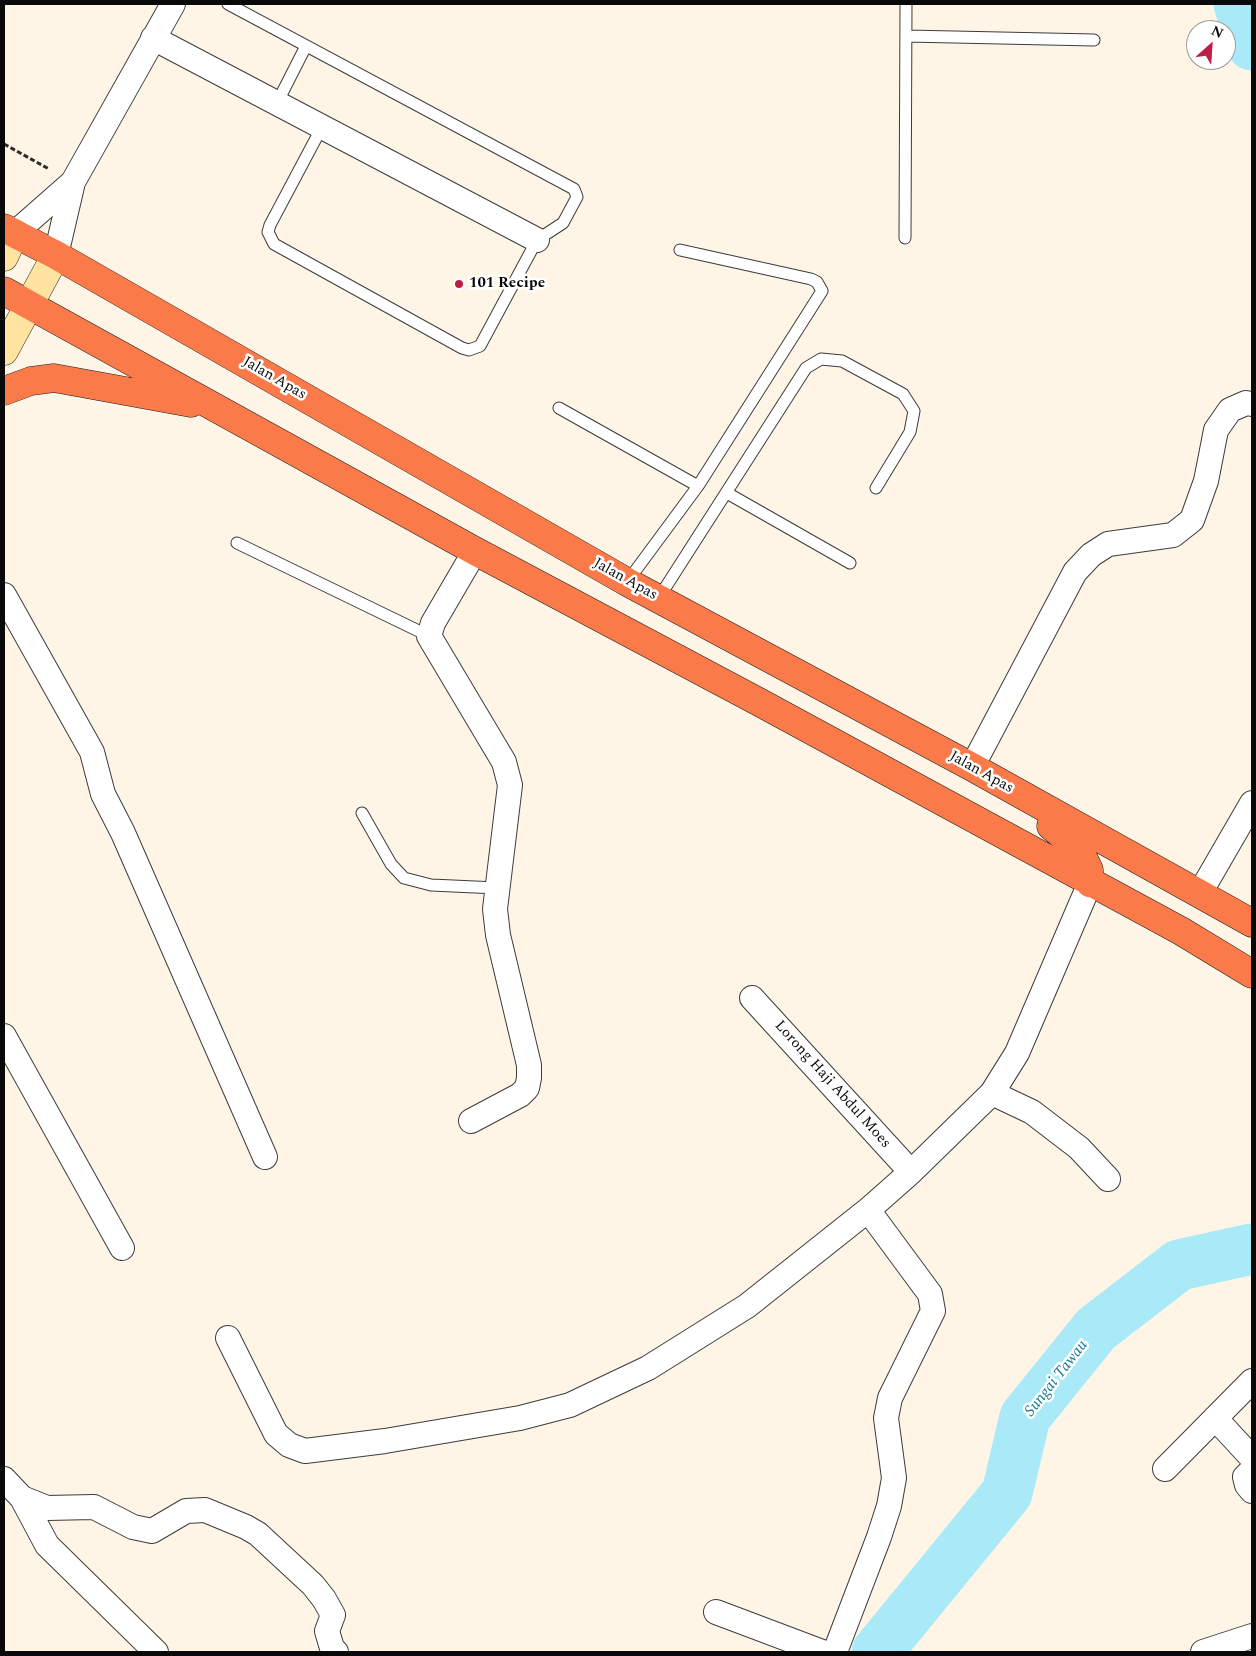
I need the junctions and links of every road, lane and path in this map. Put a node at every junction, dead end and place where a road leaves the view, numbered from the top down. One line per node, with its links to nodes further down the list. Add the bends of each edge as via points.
1 (172, 4): 5 (street)
2 (228, 4): 7 (lane)
3 (906, 4): 4 (lane)
4 (907, 36): 6 (lane); 12 (lane)
5 (153, 38): 8 (street); 11 (street)
6 (1094, 40)
7 (306, 46): 8 (lane); 14 (lane, via 571,186 577,197 563,223)
8 (277, 104): 9 (street)
9 (322, 127): 14 (street); 14 (lane, via 270,225 268,232 274,244 462,348 475,349 484,341)
10 (4, 144): 11 (path)
11 (73, 182): 13 (street); 16 (street)
12 (905, 238)
13 (8, 239): 16 (highway, Jalan Apas)
14 (537, 240)
15 (680, 250): 24 (lane, via 811,279 822,291)
16 (56, 254): 18 (main road); 30 (highway, Jalan Apas)
17 (4, 291): 18 (highway)
18 (30, 305): 19 (main road); 22 (highway)
19 (4, 351)
20 (4, 392): 22 (highway, via 31,380 54,378)
21 (1252, 404): 34 (street, via 1246,403 1230,410 1216,430 1206,480 1192,520 1173,535 1108,544 1091,555 1076,572)
22 (212, 407): 28 (highway)
23 (559, 408): 24 (lane)
24 (698, 486): 30 (lane)
25 (876, 488): 26 (lane, via 910,432 914,411 903,394 842,361 821,359 806,368)
26 (727, 493): 29 (lane); 32 (lane)
27 (237, 543): 33 (lane)
28 (475, 551): 33 (street, via 433,623); 38 (highway)
29 (850, 563)
30 (627, 582): 32 (highway, Jalan Apas)
31 (4, 596): 47 (street, via 92,752 103,794)
32 (658, 599): 34 (highway, Jalan Apas)
33 (429, 636): 39 (street, via 504,762 510,785)
34 (972, 767): 35 (highway, Jalan Apas)
35 (1014, 790): 38 (highway, via 1031,809 1079,849 1089,870); 40 (highway, Jalan Apas)
36 (1252, 803): 40 (street)
37 (362, 813): 39 (lane, via 390,864 404,878 431,885)
38 (1090, 883): 42 (highway, via 1181,931); 45 (street, via 1018,1053)
39 (497, 888): 46 (street, via 498,935 529,1065 529,1078 527,1088 520,1095)
40 (1200, 893): 41 (highway, Jalan Apas)
41 (1252, 923)
42 (1252, 974)
43 (752, 998): 48 (street, Lorong Haji Abdul Moes)
44 (4, 1036): 51 (street)
45 (992, 1094): 48 (street); 49 (street, via 1032,1112 1079,1148)
46 (471, 1121)
47 (265, 1157)
48 (912, 1172): 50 (street)
49 (1108, 1179)
50 (868, 1210): 52 (street, via 747,1306 648,1368 570,1405 520,1418 305,1451 289,1445 276,1434); 66 (street, via 930,1294 933,1311 890,1398 886,1418 894,1478 889,1506)
51 (122, 1248)
52 (228, 1338)
53 (1252, 1381): 54 (street)
54 (1215, 1418): 55 (street); 56 (street)
55 (1252, 1458)
56 (1165, 1469)
57 (1252, 1470): 59 (street, via 1245,1477)
58 (4, 1479): 60 (street)
59 (1252, 1491)
60 (22, 1498): 63 (street, via 47,1545); 64 (street, via 47,1508 94,1507 133,1527 152,1531 186,1511 205,1510 246,1527 258,1534 324,1599 333,1615 327,1631)
61 (716, 1612): 65 (street)
62 (1252, 1636): 67 (street)
63 (156, 1652)
64 (336, 1652)
65 (822, 1652)
66 (835, 1652)
67 (1203, 1652)

